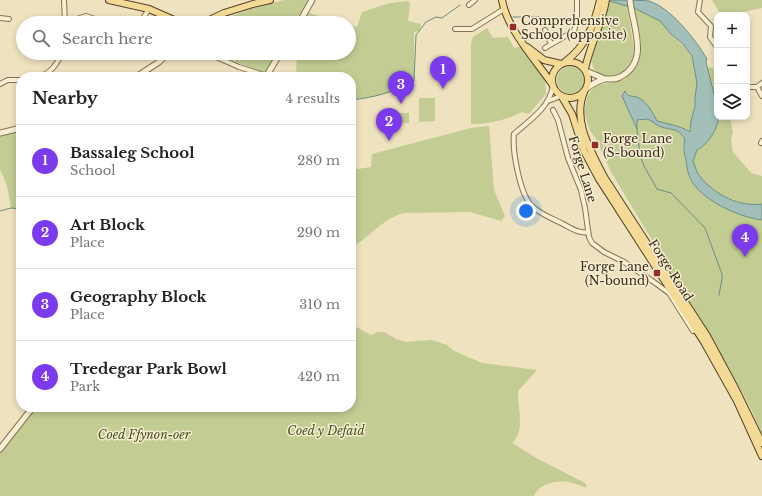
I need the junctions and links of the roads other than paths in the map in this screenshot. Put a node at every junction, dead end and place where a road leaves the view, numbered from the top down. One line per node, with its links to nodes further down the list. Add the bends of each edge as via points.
1 (64, 0): 14 (street)
2 (109, 0): 12 (main road)
3 (270, 0): 17 (main road)
4 (312, 0): 18 (street)
5 (475, 0): 11 (street)
6 (502, 0): 13 (main road)
7 (577, 0): 24 (street, via 578,20 574,31)
8 (630, 0): 37 (street, via 638,44 637,56 629,70 620,78)
9 (700, 0): 23 (street, via 698,12 711,26 710,37)
10 (603, 1): 31 (main road, via 583,45); 32 (main road, via 602,18 588,52)
11 (469, 5)
12 (149, 9): 15 (street); 16 (main road)
13 (504, 9): 21 (street, via 472,29); 25 (main road)
14 (65, 16)
15 (144, 16)
16 (165, 16)
17 (218, 16)
18 (302, 16)
19 (0, 18): 20 (street)
20 (9, 19)
21 (455, 29)
22 (545, 30): 24 (street)
23 (714, 43)
24 (552, 44): 26 (street)
25 (525, 45): 31 (main road, via 544,60); 41 (main road)
26 (545, 48)
27 (59, 60): 33 (street)
28 (161, 60): 34 (street)
29 (224, 60): 35 (street)
30 (276, 60): 36 (street)
31 (563, 63): 32 (main road, via 576,63); 41 (main road, via 553,73)
32 (585, 70): 37 (street); 43 (main road, via 588,79)
33 (49, 72)
34 (144, 72)
35 (253, 72)
36 (269, 72)
37 (605, 79): 43 (street)
38 (16, 80): 40 (street)
39 (762, 82): 42 (street)
40 (0, 84)
41 (552, 85): 44 (main road); 46 (street)
42 (752, 87): 45 (street)
43 (585, 90): 44 (main road, via 575,97); 53 (main road, Forge Road, via 581,98 580,116 592,154 604,177 707,336)
44 (562, 96): 46 (street); 55 (main road, Forge Road, via 572,114 584,151 599,179 704,342 737,401)
45 (762, 96)
46 (548, 101): 50 (street, via 543,109 514,134 515,159 523,189 534,208 576,231)
47 (553, 110): 50 (street, Forge Lane, via 581,190)
48 (16, 129): 49 (street)
49 (0, 133)
50 (588, 232): 51 (street, Forge Lane, via 592,243 669,293)
51 (693, 331)
52 (29, 412): 54 (street)
53 (762, 443)
54 (0, 449)
55 (762, 456)

